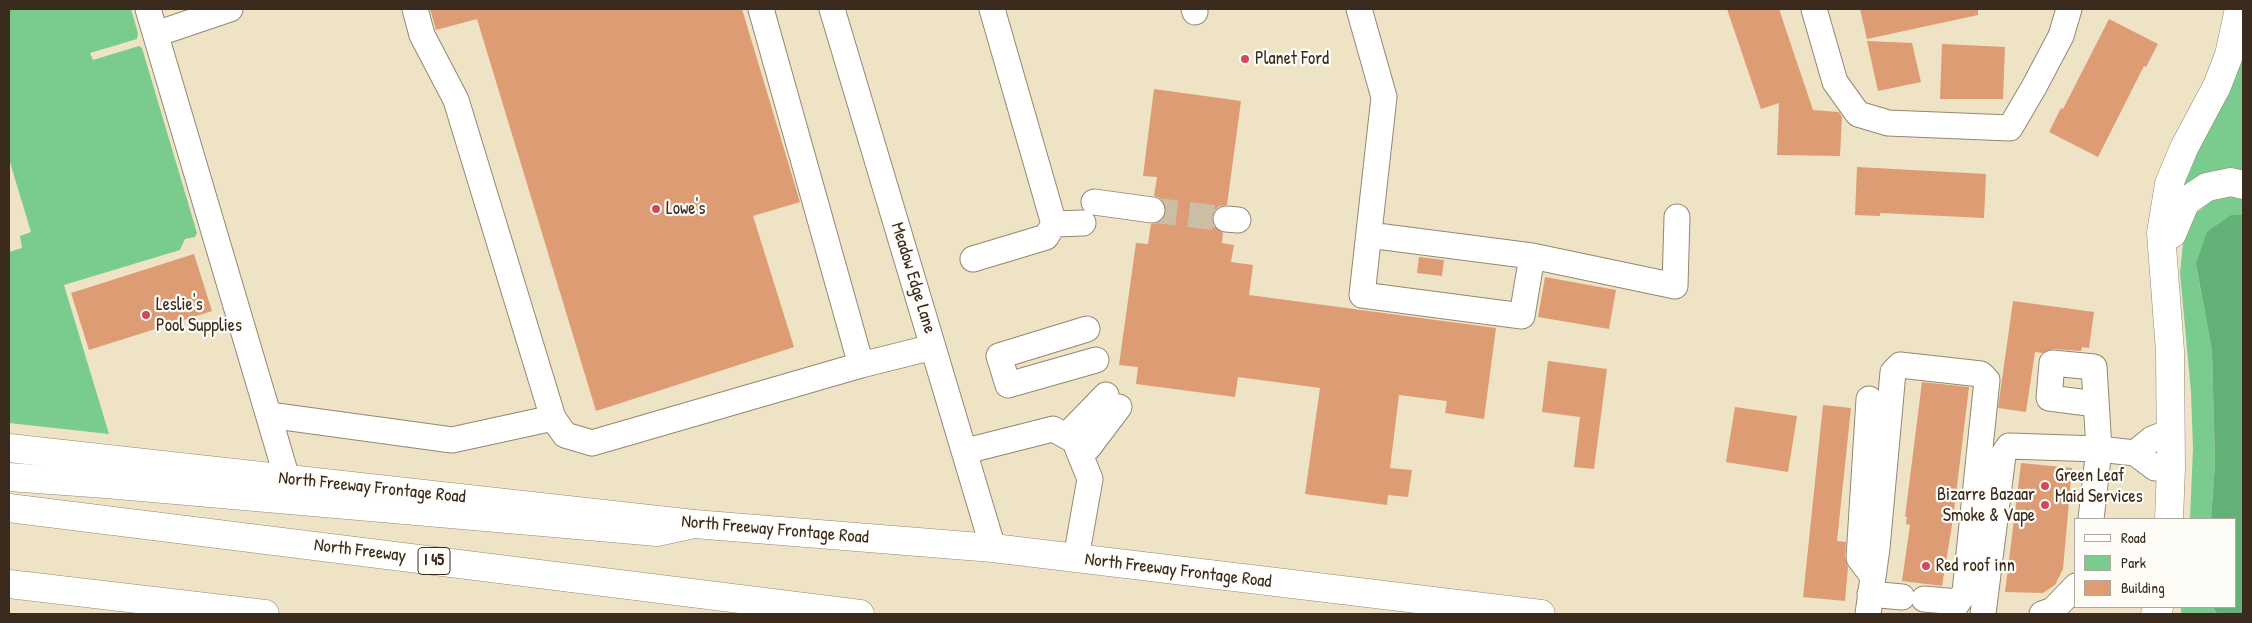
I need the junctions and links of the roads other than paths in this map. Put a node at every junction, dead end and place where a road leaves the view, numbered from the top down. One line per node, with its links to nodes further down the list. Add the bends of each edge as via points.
1 (148, 9): 11 (street)
2 (230, 9): 11 (street)
3 (415, 9): 28 (street, via 422,35 456,100)
4 (761, 9): 23 (street)
5 (832, 9): 21 (street, Meadow Edge Lane)
6 (992, 9): 15 (street)
7 (1360, 9): 16 (street, via 1384,97)
8 (1814, 9): 9 (street, via 1835,82 1858,114 1888,123 2010,128 2061,36)
9 (2069, 9)
10 (2239, 9): 19 (main road, via 2229,55 2217,86 2169,184 2161,233)
11 (156, 34): 27 (street)
12 (2243, 185): 19 (main road, via 2231,182 2207,186 2186,201 2174,227)
13 (1152, 210): 15 (street, via 1088,213)
14 (1677, 216): 17 (street, via 1675,286)
15 (1054, 224): 18 (street, via 1046,237)
16 (1369, 235): 17 (street); 17 (street, via 1362,296 1522,316)
17 (1532, 256)
18 (973, 259)
19 (2163, 278): 29 (main road, via 2170,351)
20 (1087, 330): 22 (street, via 999,356 1008,385)
21 (933, 347): 23 (street); 33 (street, Meadow Edge Lane)
22 (1096, 360)
23 (861, 365): 28 (street, via 592,443 565,435)
24 (1869, 398): 46 (street, via 1859,558)
25 (1112, 401): 30 (street, via 1088,448)
26 (2096, 404): 32 (street)
27 (268, 415): 28 (street, via 452,440); 37 (street)
28 (553, 418)
29 (2170, 432): 34 (street, via 2152,439); 35 (main road)
30 (1075, 442): 33 (street, via 1053,429); 43 (street, via 1090,479)
31 (9, 448): 37 (main road, North Freeway Frontage Road)
32 (2099, 449): 34 (street); 39 (street); 51 (street, via 2010,451)
33 (966, 451): 42 (street, Meadow Edge Lane)
34 (2136, 453): 35 (street, via 2155,468)
35 (2171, 468): 40 (main road)
36 (9, 477): 41 (main road, via 657,532)
37 (287, 478): 41 (main road, North Freeway Frontage Road)
38 (9, 508): 49 (main road, North Freeway / I 45)
39 (2091, 518)
40 (2169, 518)
41 (694, 524): 42 (main road, North Freeway Frontage Road)
42 (993, 548): 43 (main road, North Freeway Frontage Road)
43 (1076, 558): 50 (main road, North Freeway Frontage Road)
44 (9, 584): 48 (main road)
45 (2074, 588): 52 (street, via 2053,610)
46 (1870, 595): 47 (street, via 1913,598); 47 (street, via 1893,372 1900,365 1981,374 1987,380 1965,592)
47 (1954, 608)
48 (265, 614)
49 (860, 614)
50 (1541, 614)
51 (1989, 614)
52 (2042, 614)

